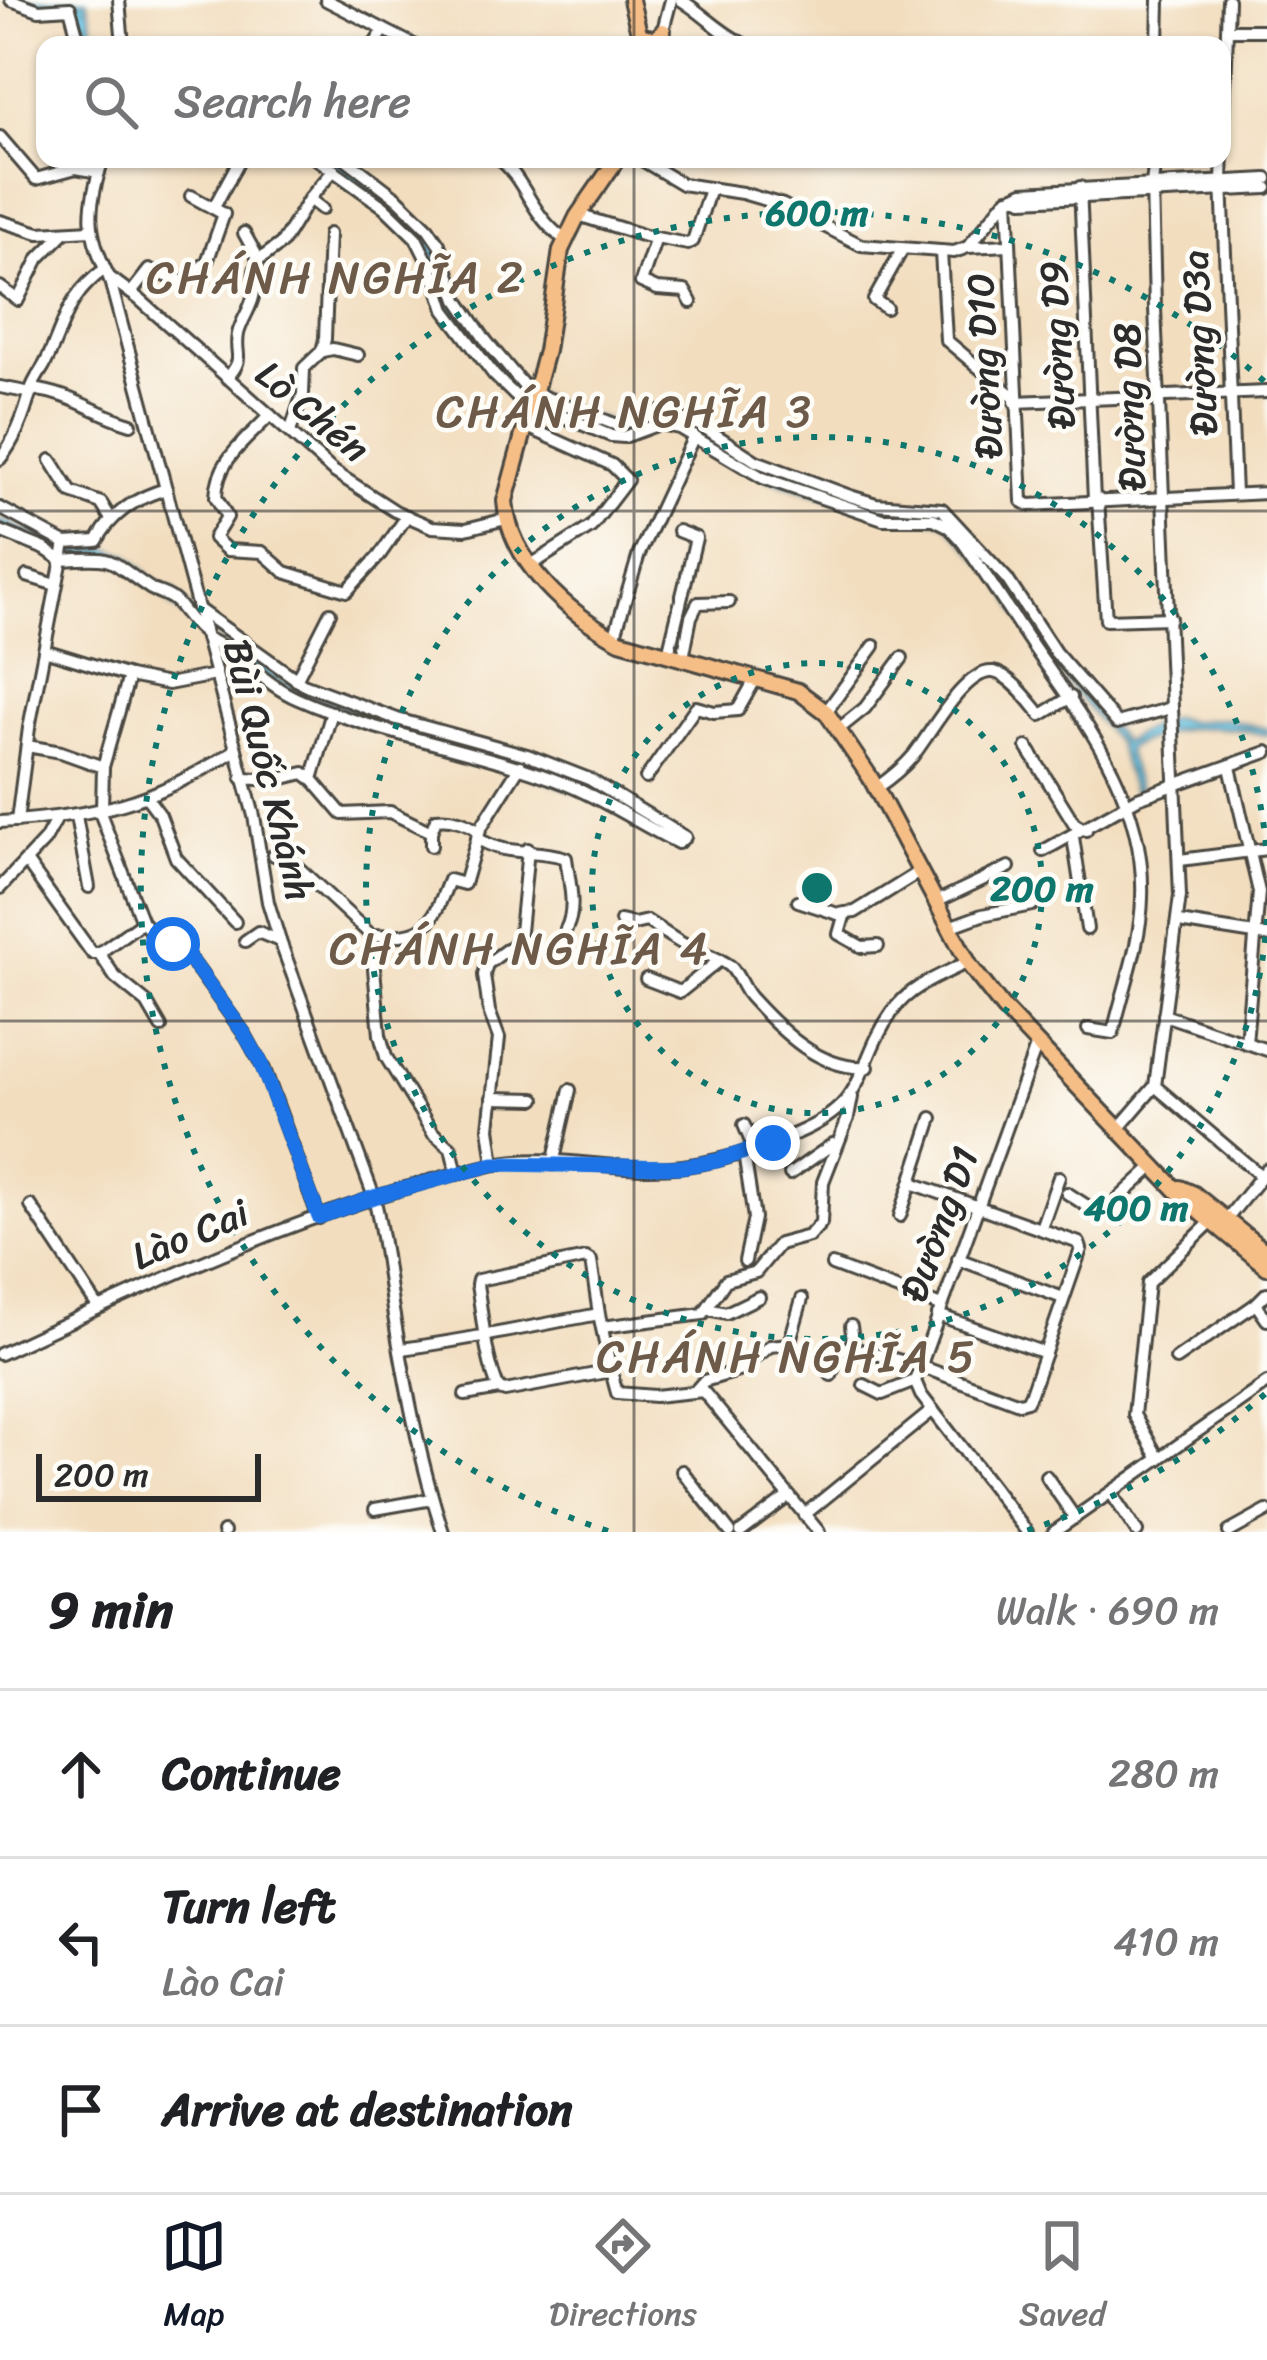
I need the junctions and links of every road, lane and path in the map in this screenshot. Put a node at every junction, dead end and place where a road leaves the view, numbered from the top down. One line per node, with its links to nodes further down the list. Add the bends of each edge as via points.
1 (11, 0): 12 (street, via 39,10 70,8)
2 (119, 0): 13 (street)
3 (326, 0): 9 (street)
4 (631, 0): 16 (main road)
5 (671, 0): 17 (street)
6 (681, 0): 18 (street)
7 (1159, 0): 19 (street)
8 (1228, 0): 10 (street, Đường D3a)
9 (384, 30): 14 (street); 15 (street)
10 (1228, 30): 11 (street); 20 (street, Đường D3a)
11 (1267, 30)
12 (78, 36)
13 (123, 36)
14 (380, 36)
15 (396, 36)
16 (640, 36)
17 (662, 36)
18 (727, 36)
19 (1158, 36)
20 (1228, 36)
21 (0, 137): 22 (street, via 36,179)
22 (76, 168)
23 (100, 168): 46 (street, Bùi Quốc Khánh)
24 (235, 168): 42 (street)
25 (331, 168): 32 (street)
26 (358, 168): 57 (street, via 428,228)
27 (508, 168): 51 (street, via 542,223)
28 (611, 168): 44 (main road)
29 (655, 168): 37 (street)
30 (1154, 168): 35 (street, Đường D8)
31 (1223, 168): 34 (street, Đường D3a)
32 (334, 170): 41 (street); 59 (street, via 416,238)
33 (1267, 179): 34 (street)
34 (1222, 186): 35 (street); 36 (street); 70 (street, Đường D3a)
35 (1152, 188): 38 (street); 71 (street, Đường D8)
36 (1267, 188)
37 (710, 189): 50 (street, via 692,243); 54 (street, via 766,198 846,239)
38 (1080, 192): 40 (street); 72 (street, Đường D9)
39 (190, 196): 42 (street)
40 (1011, 197): 52 (street, Đường D10); 53 (street)
41 (309, 199): 43 (street); 56 (street, via 282,243)
42 (214, 207): 61 (street, via 225,218 203,268 184,282 149,270)
43 (322, 209)
44 (578, 215): 50 (street); 51 (main road)
45 (0, 221): 47 (street)
46 (91, 230): 47 (street); 58 (street, Bùi Quốc Khánh)
47 (64, 233): 60 (street, via 39,258 18,299)
48 (244, 233): 56 (street)
49 (329, 234): 64 (street)
50 (656, 238): 62 (street, via 640,281 685,291)
51 (566, 240): 74 (main road)
52 (1009, 245): 53 (street); 73 (street, Đường D10)
53 (968, 247): 55 (street)
54 (902, 250): 55 (street); 63 (street, via 874,300)
55 (941, 252): 73 (street, via 946,340)
56 (259, 260): 66 (street, via 237,336 238,366)
57 (448, 269): 59 (street); 74 (street, via 458,300)
58 (107, 273): 61 (street, Lò Chén); 68 (street, via 77,292); 83 (street, Bùi Quốc Khánh)
59 (434, 275): 74 (street, via 445,310 516,401)
60 (3, 292)
61 (130, 293): 66 (street, Lò Chén)
62 (691, 302)
63 (886, 308)
64 (322, 351): 65 (street); 79 (street, via 304,368)
65 (358, 356)
66 (227, 378): 75 (street, Lò Chén)
67 (0, 388): 68 (street)
68 (31, 391): 77 (street, via 68,394); 81 (street)
69 (1267, 392): 70 (street)
70 (1232, 393): 71 (street); 85 (street, Đường D3a)
71 (1160, 395): 72 (street); 86 (street, Đường D8)
72 (1089, 399): 73 (street); 87 (street, Đường D9)
73 (1015, 400): 87 (street, Đường D10, via 1022,501)
74 (532, 401): 76 (street, via 617,424); 78 (main road)
75 (269, 415): 79 (street, Lò Chén); 90 (street, via 222,469 216,497 227,517 214,538 227,550 262,552 285,572 347,591)
76 (661, 418): 80 (street); 88 (street, via 702,426 755,461 876,504)
77 (131, 424)
78 (525, 426): 92 (main road); 97 (street, via 612,465 627,480 591,526)
79 (290, 432): 90 (street, Lò Chén, via 333,471)
80 (694, 436): 93 (street, via 763,478); 106 (street, via 639,554)
81 (0, 459)
82 (51, 460): 91 (street, via 71,492 101,503)
83 (166, 489): 91 (street); 102 (street, Bùi Quốc Khánh)
84 (1267, 493): 85 (street, Đường D10)
85 (1235, 494): 86 (street, Đường D10)
86 (1165, 497): 87 (street, Đường D10); 104 (street, Đường D8)
87 (1096, 499): 104 (street, Đường D9, via 1106,620)
88 (899, 504): 93 (street); 98 (street, via 942,508)
89 (0, 508): 96 (street)
90 (407, 516): 92 (street, Lò Chén, via 466,529)
91 (111, 519): 96 (street, via 97,541)
92 (506, 519): 97 (main road)
93 (899, 519): 98 (street, via 949,526)
94 (0, 531): 96 (street)
95 (678, 532): 109 (street, via 696,538)
96 (63, 552): 100 (street); 105 (street, via 121,564 171,597)
97 (531, 565): 106 (main road, via 583,619)
98 (987, 565): 115 (street, via 1007,579); 116 (street)
99 (27, 576): 100 (street)
100 (56, 585): 108 (street)
101 (728, 602): 109 (street, via 698,603)
102 (199, 611): 105 (street, Bùi Quốc Khánh); 114 (street)
103 (331, 613): 114 (street)
104 (1170, 618): 119 (street, Đường D8)
105 (206, 636): 111 (street, Bùi Quốc Khánh); 117 (street, via 266,682)
106 (614, 638): 109 (main road)
107 (874, 646): 118 (street)
108 (44, 650): 112 (street); 121 (street)
109 (676, 656): 113 (main road)
110 (902, 658): 120 (street)
111 (215, 675): 112 (street, via 168,684); 123 (street, Bùi Quốc Khánh)
112 (129, 676): 126 (street)
113 (756, 677): 118 (main road, via 798,691); 129 (street, via 738,710 696,707)
114 (296, 680): 125 (street, via 589,779 686,837 677,843)
115 (1082, 686): 116 (street); 119 (street, via 1118,723)
116 (1070, 696): 132 (street, via 1041,715 1004,676 984,673 952,698 911,758); 134 (street, via 1116,771)
117 (332, 712): 125 (street, via 402,738); 130 (street)
118 (826, 712): 120 (main road)
119 (1171, 712): 131 (street, Đường D8)
120 (840, 728): 132 (main road)
121 (27, 746): 126 (street); 138 (street)
122 (1027, 747): 140 (street, via 1074,824)
123 (234, 751): 128 (street, Bùi Quốc Khánh); 133 (street)
124 (1267, 752): 127 (street)
125 (521, 765): 142 (street)
126 (103, 767): 135 (street)
127 (1230, 767): 131 (street); 148 (street)
128 (242, 778): 130 (street); 170 (street, Bùi Quốc Khánh)
129 (646, 778)
130 (312, 779): 141 (street, via 342,814 390,812)
131 (1174, 782): 134 (street); 150 (street, Đường D8)
132 (876, 788): 153 (main road)
133 (148, 799): 135 (street); 162 (street, via 176,858)
134 (1126, 806): 140 (street); 178 (street, via 1143,892 1140,925 1112,1033)
135 (100, 809): 136 (street); 161 (street)
136 (76, 816): 137 (street); 154 (street)
137 (57, 818): 138 (street); 151 (street)
138 (17, 821): 139 (street)
139 (0, 822)
140 (1086, 830): 143 (street)
141 (431, 832): 142 (street, via 442,818); 144 (street)
142 (478, 834): 146 (street, via 500,850); 167 (street, via 464,884 449,880 422,931)
143 (1073, 836): 147 (street); 166 (street)
144 (431, 846)
145 (1267, 849): 148 (street)
146 (527, 851): 165 (street, via 566,858); 186 (street, via 520,932 485,973 499,1038)
147 (1043, 851)
148 (1252, 854): 150 (street); 168 (street)
149 (274, 855): 167 (street, via 289,859)
150 (1180, 860): 163 (street, Đường D8)
151 (26, 861): 155 (street); 172 (street)
152 (1010, 867): 157 (street)
153 (921, 872): 157 (main road); 159 (street)
154 (88, 887)
155 (0, 888)
156 (798, 901): 159 (street)
157 (936, 902): 164 (main road)
158 (1032, 905): 164 (street)
159 (845, 913): 171 (street, via 839,934)
160 (621, 921): 173 (street, via 647,921)
161 (142, 922): 172 (street); 206 (street, via 183,949 246,1036)
162 (235, 922)
163 (1179, 922): 168 (street); 176 (street, Đường D8)
164 (949, 927): 174 (main road)
165 (566, 929)
166 (1087, 929)
167 (371, 935): 197 (street, via 386,1058 451,1148)
168 (1263, 935): 179 (street)
169 (245, 940): 170 (street, via 258,932)
170 (280, 941): 202 (street, Bùi Quốc Khánh)
171 (878, 946)
172 (99, 953): 177 (street)
173 (720, 960): 175 (street, via 680,992); 182 (street, via 800,1045 852,1068)
174 (968, 962): 180 (main road); 182 (street, Lào Cai, via 906,995)
175 (646, 979)
176 (1164, 1016): 179 (street); 183 (street, Đường D8)
177 (161, 1027)
178 (1088, 1029)
179 (1246, 1042): 181 (street)
180 (1036, 1047): 190 (main road); 203 (street, Đường D1)
181 (1267, 1050)
182 (868, 1066): 185 (street, Lào Cai)
183 (1155, 1086): 190 (street); 196 (street)
184 (570, 1090): 194 (street)
185 (853, 1094): 191 (street); 192 (street, Lào Cai, via 820,1123)
186 (492, 1098): 187 (street); 193 (street)
187 (535, 1099)
188 (932, 1118): 200 (street)
189 (744, 1125): 192 (street)
190 (1118, 1129): 195 (main road)
191 (836, 1142): 198 (street); 220 (street, via 821,1223 779,1244 756,1272 726,1280)
192 (749, 1151): 194 (street, Lào Cai, via 698,1165); 211 (street, via 754,1213)
193 (494, 1164): 194 (street, Lào Cai); 197 (street, Lào Cai)
194 (554, 1164)
195 (1154, 1165): 201 (street, via 1104,1214); 207 (main road)
196 (1264, 1173): 207 (street)
197 (457, 1174): 202 (street, Lào Cai)
198 (790, 1174)
199 (1059, 1177): 208 (street)
200 (912, 1183): 203 (street); 205 (street)
201 (1067, 1193)
202 (374, 1197): 206 (street, Lào Cai); 227 (street, Bùi Quốc Khánh)
203 (978, 1205): 208 (street); 210 (street, Đường D1)
204 (31, 1206): 219 (street)
205 (900, 1216)
206 (319, 1217): 219 (street, Lào Cai)
207 (1219, 1221): 209 (main road); 213 (main road); 241 (street, via 1148,1282 1134,1415)
208 (1041, 1228): 216 (street, via 1079,1243)
209 (1267, 1253)
210 (958, 1259): 216 (street); 221 (street, Đường D1)
211 (745, 1261)
212 (832, 1265): 221 (street)
213 (1267, 1267)
214 (1267, 1293): 218 (street)
215 (759, 1297): 220 (street, via 726,1312)
216 (1063, 1298): 228 (street)
217 (802, 1299): 238 (street, via 789,1344)
218 (1256, 1304): 223 (street); 230 (street)
219 (98, 1307): 229 (street, Lào Cai)
220 (706, 1309): 222 (street)
221 (939, 1310): 228 (street); 231 (street, Đường D1)
222 (601, 1320): 225 (street); 225 (street, via 586,1258 478,1280); 232 (street)
223 (1267, 1320)
224 (850, 1326): 226 (street)
225 (487, 1335): 227 (street); 237 (street)
226 (854, 1348): 231 (street); 233 (street, via 838,1352)
227 (401, 1349): 246 (street, Bùi Quốc Khánh)
228 (1045, 1353): 231 (street, via 1024,1402)
229 (0, 1354)
230 (1176, 1359)
231 (920, 1366): 234 (street, Đường D1)
232 (611, 1371): 237 (street); 238 (street, via 617,1393)
233 (831, 1375)
234 (915, 1382): 236 (street, via 882,1394); 240 (street)
235 (1267, 1384): 241 (street)
236 (864, 1385)
237 (499, 1389): 239 (street)
238 (696, 1390): 245 (street)
239 (465, 1395)
240 (933, 1410): 249 (street); 255 (street)
241 (1159, 1459): 244 (street)
242 (682, 1471): 252 (street)
243 (1046, 1476): 250 (street)
244 (1111, 1492): 250 (street); 257 (street)
245 (789, 1496): 249 (street); 253 (street)
246 (432, 1499): 247 (street); 251 (street, Bùi Quốc Khánh)
247 (374, 1508)
248 (1267, 1511): 258 (street)
249 (805, 1515): 254 (street)
250 (1075, 1518): 256 (street)
251 (443, 1532)
252 (730, 1532)
253 (741, 1532)
254 (819, 1532)
255 (1027, 1532)
256 (1054, 1532)
257 (1137, 1532)
258 (1228, 1532)

